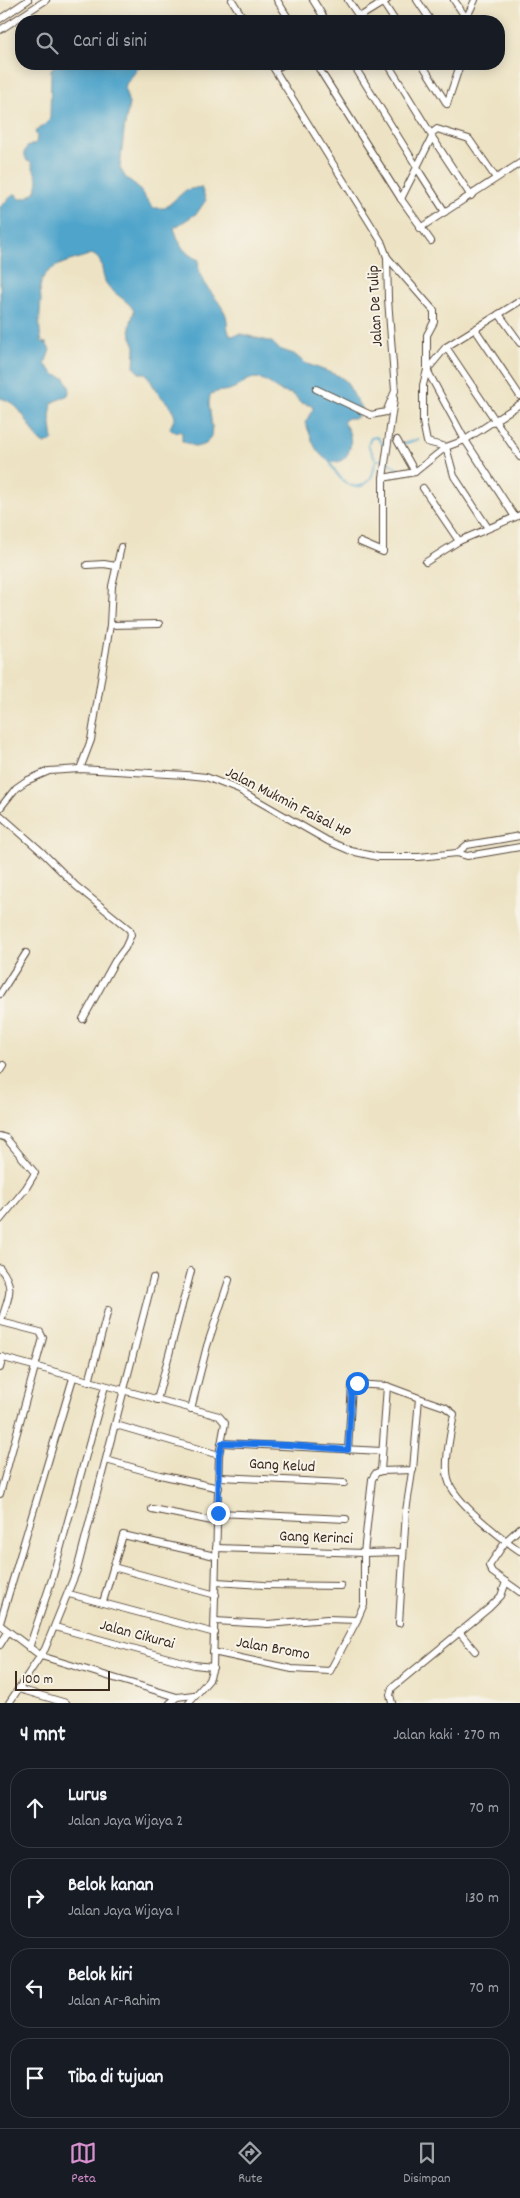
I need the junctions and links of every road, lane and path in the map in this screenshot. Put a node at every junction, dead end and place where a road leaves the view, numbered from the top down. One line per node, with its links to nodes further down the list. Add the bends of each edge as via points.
1 (28, 0): 21 (street)
2 (46, 0): 11 (street)
3 (232, 0): 12 (street)
4 (277, 0): 13 (street)
5 (312, 0): 14 (street)
6 (348, 0): 15 (street)
7 (417, 0): 18 (street)
8 (454, 0): 19 (street)
9 (474, 0): 20 (street)
10 (384, 1): 16 (street); 17 (street)
11 (23, 15)
12 (241, 15)
13 (286, 15)
14 (322, 15)
15 (356, 15)
16 (365, 15)
17 (392, 15)
18 (427, 15)
19 (463, 15)
20 (468, 15)
21 (0, 19)
22 (15, 20): 23 (street)
23 (0, 30)
24 (275, 70): 39 (street, Jalan De Tulip, via 381,241)
25 (320, 70): 35 (street)
26 (356, 70): 32 (street)
27 (392, 70): 30 (street)
28 (426, 70): 29 (street, via 447,104)
29 (458, 70)
30 (431, 135): 32 (street); 33 (street, via 437,129 468,139); 34 (street)
31 (520, 163): 33 (street)
32 (417, 167): 35 (street); 36 (street)
33 (496, 178): 34 (street)
34 (471, 196): 36 (street)
35 (401, 200): 37 (street)
36 (445, 212): 37 (street)
37 (420, 228): 38 (street)
38 (431, 241)
39 (387, 257): 45 (street, via 434,311 434,322 427,335); 47 (street, Jalan De Tulip)
40 (520, 301): 41 (street)
41 (499, 314): 42 (street); 43 (street)
42 (475, 329): 44 (street); 48 (street)
43 (520, 343)
44 (446, 347): 45 (street); 50 (street)
45 (427, 370): 52 (street); 53 (street, via 423,422 427,442)
46 (316, 389): 47 (street, via 371,415 386,412)
47 (395, 391): 56 (street, Jalan De Tulip)
48 (520, 396)
49 (520, 404): 50 (street)
50 (496, 420): 52 (street); 54 (street)
51 (397, 440): 55 (street)
52 (465, 440): 53 (street); 58 (street)
53 (446, 447): 55 (street); 59 (street, via 454,476)
54 (520, 457)
55 (415, 472): 56 (street)
56 (384, 474): 61 (street, Jalan De Tulip, via 383,552)
57 (423, 488): 60 (street)
58 (518, 516): 59 (street)
59 (488, 528): 60 (street)
60 (459, 541): 63 (street)
61 (360, 542)
62 (121, 547): 65 (street)
63 (426, 562)
64 (87, 565): 65 (street)
65 (116, 566): 67 (street)
66 (159, 624): 67 (street)
67 (110, 625): 68 (street, via 92,740)
68 (80, 769): 69 (street, Jalan Mukmin Faisal HP, via 49,770 38,775 16,788); 73 (street, Jalan Mukmin Faisal HP, via 206,777 240,790 351,851 378,857)
69 (0, 808)
70 (0, 815): 76 (street, via 76,886 130,930 125,948)
71 (520, 836): 73 (street, Jalan Mukmin Faisal HP, via 467,845)
72 (520, 847): 73 (street, Jalan Mukmin Faisal HP, via 467,856)
73 (457, 853)
74 (26, 953): 75 (street)
75 (0, 994)
76 (82, 1019)
77 (0, 1136): 78 (street, via 6,1138 35,1173)
78 (0, 1220)
79 (0, 1268): 84 (street, via 9,1279 10,1286)
80 (191, 1272): 94 (street)
81 (154, 1278): 92 (street)
82 (229, 1280): 95 (street)
83 (108, 1310): 89 (street)
84 (0, 1322): 86 (street, via 40,1332 43,1338)
85 (2, 1357): 86 (street); 87 (street)
86 (36, 1367): 88 (street); 107 (street)
87 (0, 1368)
88 (73, 1378): 89 (street); 130 (street)
89 (89, 1382): 90 (street)
90 (105, 1386): 92 (street); 136 (street, via 52,1579)
91 (387, 1386): 93 (street); 98 (street, via 352,1385); 99 (street)
92 (124, 1391): 94 (street); 96 (street)
93 (419, 1398): 103 (street); 113 (street, via 445,1406 454,1414 449,1481 468,1508)
94 (158, 1400): 95 (street)
95 (191, 1409): 97 (street, via 219,1416 225,1423)
96 (116, 1425): 100 (street); 101 (street)
97 (222, 1443): 98 (street); 100 (street)
98 (348, 1450): 99 (street)
99 (382, 1450): 102 (street)
100 (219, 1455): 104 (street)
101 (106, 1460): 106 (street); 124 (street)
102 (381, 1471): 103 (street); 117 (street, via 372,1479)
103 (412, 1472): 116 (street)
104 (220, 1477): 105 (street, Gang Kelud); 106 (street)
105 (344, 1484)
106 (219, 1488): 109 (street)
107 (0, 1494)
108 (152, 1509): 111 (street)
109 (218, 1513): 110 (street); 111 (street)
110 (346, 1519)
111 (217, 1522): 114 (street)
112 (520, 1528): 113 (street)
113 (506, 1541): 115 (street); 121 (street, via 488,1566)
114 (216, 1548): 117 (street, Gang Kerinci); 118 (street)
115 (520, 1551)
116 (403, 1552): 117 (street); 129 (street)
117 (364, 1553): 127 (street, Gang Kerinci, via 364,1604)
118 (215, 1556): 119 (street, via 122,1535); 120 (street)
119 (113, 1567): 125 (street); 126 (street)
120 (216, 1582): 122 (street); 125 (street)
121 (506, 1582): 123 (street); 133 (street, via 501,1596)
122 (341, 1586)
123 (520, 1592)
124 (69, 1594): 126 (street); 131 (street)
125 (216, 1595): 128 (street)
126 (103, 1602): 134 (street)
127 (356, 1620): 128 (street, via 268,1624); 138 (street, Jalan Bromo, via 330,1670 292,1669)
128 (215, 1621): 134 (street)
129 (399, 1623)
130 (0, 1624): 132 (street)
131 (54, 1627): 139 (street); 140 (street, Jalan Cikurai)
132 (8, 1632): 135 (street); 136 (street)
133 (460, 1632): 137 (street); 149 (street, via 392,1688)
134 (215, 1633): 138 (street)
135 (0, 1645)
136 (29, 1648): 139 (street)
137 (475, 1651)
138 (213, 1652): 140 (street)
139 (41, 1656): 141 (street); 143 (street)
140 (212, 1667): 142 (street, via 209,1680)
141 (19, 1689): 144 (street); 145 (street)
142 (194, 1695): 143 (street); 148 (street)
143 (177, 1697): 147 (street)
144 (52, 1702): 146 (street)
145 (9, 1703)
146 (66, 1703)
147 (170, 1703)
148 (189, 1703)
149 (392, 1703)

